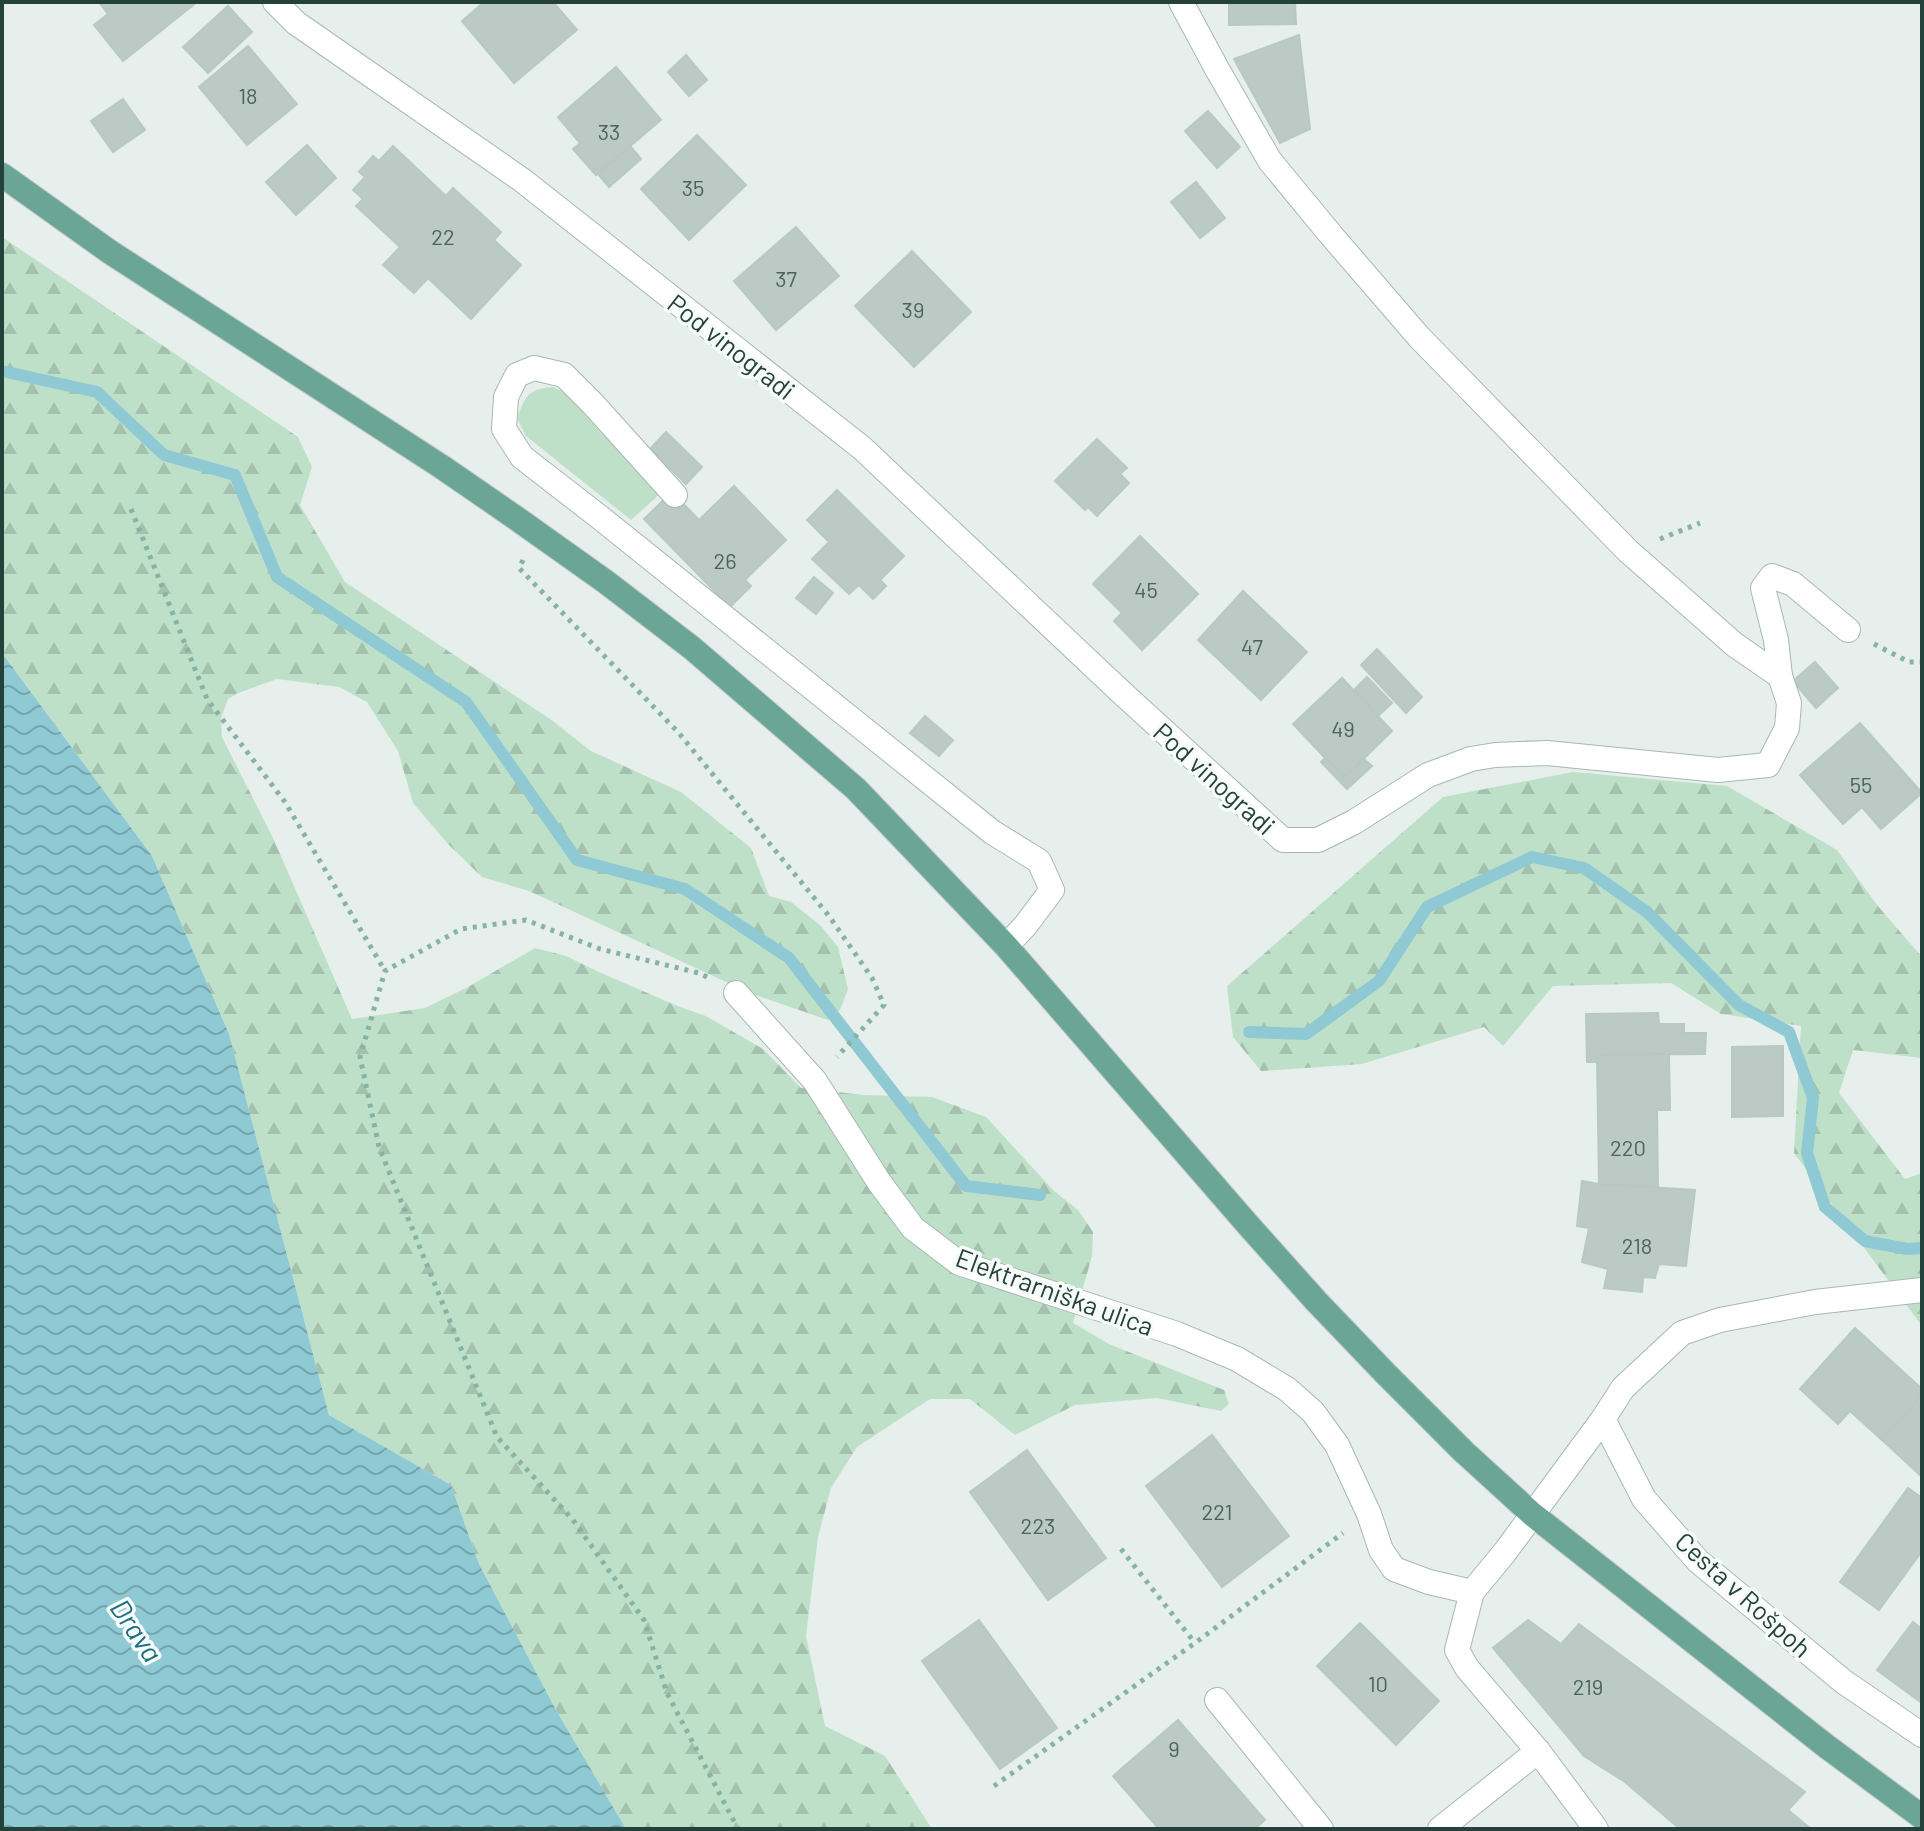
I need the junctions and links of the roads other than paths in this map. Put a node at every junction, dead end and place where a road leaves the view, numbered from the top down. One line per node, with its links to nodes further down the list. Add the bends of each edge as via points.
1 (275, 2): 6 (street, Pod vinogradi, via 296,23 522,180 862,448 1283,840 1318,840 1428,775 1495,755 1547,753 1718,770 1768,765 1787,728 1789,703)
2 (1181, 2): 6 (street, via 1270,161 1419,337 1628,551 1735,645)
3 (2, 175): 7 (main road, via 110,252 442,467 618,591 856,789)
4 (675, 495): 7 (street, via 564,375 534,368 517,375 506,397 504,429 522,457 992,832 1039,861 1052,890)
5 (1848, 630): 6 (street, via 1793,584 1772,576 1763,588)
6 (1780, 676)
7 (1006, 946): 11 (main road, via 1316,1301)
8 (736, 993): 12 (street, Elektrarniška ulica, via 815,1081 913,1228 959,1263 1177,1334 1237,1359 1287,1389 1313,1412 1337,1445 1394,1569)
9 (1922, 1290): 10 (street, via 1815,1302 1720,1320 1682,1333 1623,1388)
10 (1603, 1419): 11 (street); 14 (street, Cesta v Rošpoh, via 1644,1499 1698,1561 1844,1682)
11 (1532, 1514): 12 (street); 16 (main road)
12 (1472, 1592): 15 (street, via 1457,1650)
13 (1217, 1700): 17 (street)
14 (1922, 1735)
15 (1538, 1751): 18 (street); 19 (street)
16 (1922, 1817)
17 (1321, 1829)
18 (1440, 1829)
19 (1596, 1829)

